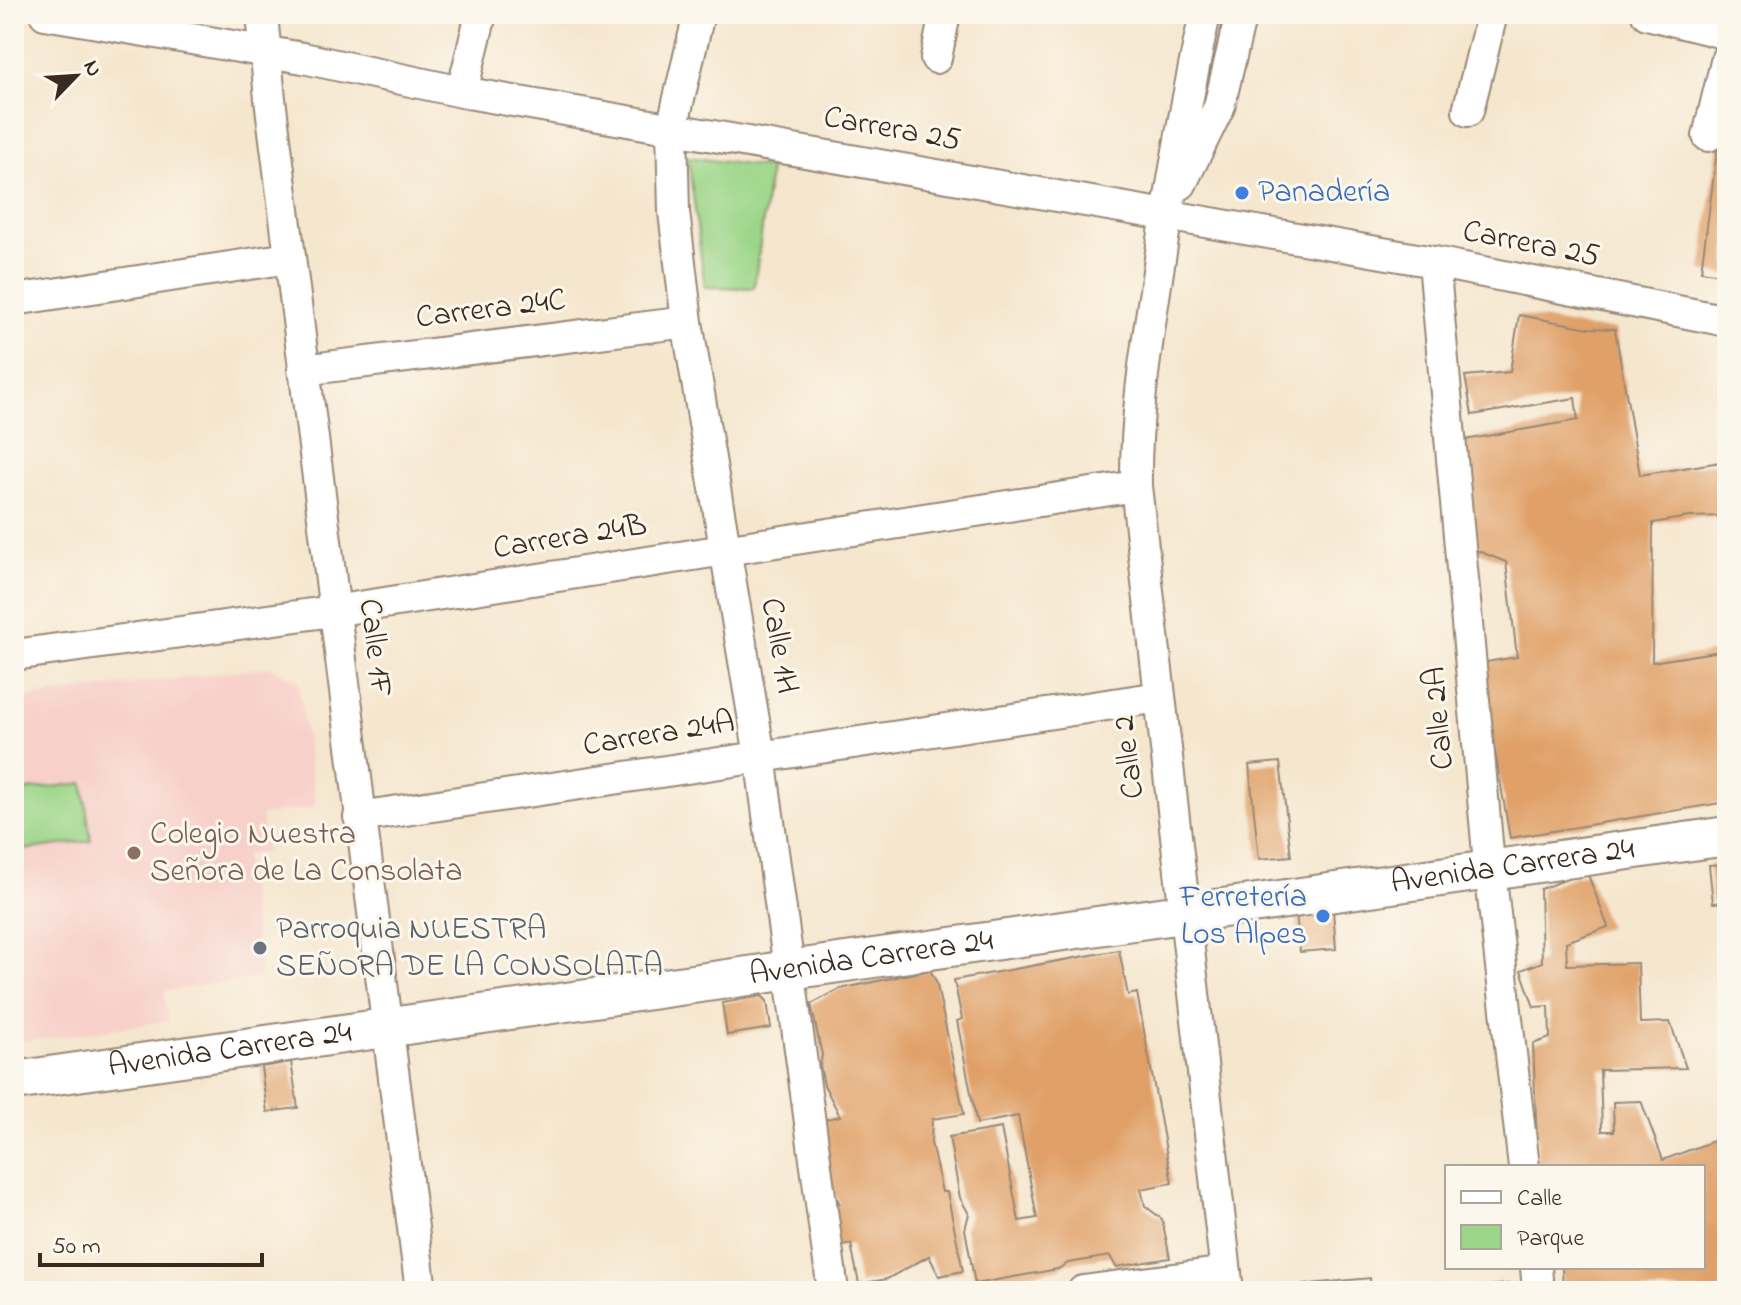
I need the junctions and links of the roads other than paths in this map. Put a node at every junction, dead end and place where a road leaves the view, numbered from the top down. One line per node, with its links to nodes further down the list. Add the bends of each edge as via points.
1 (45, 14): 11 (street, Carrera 25)
2 (262, 14): 11 (street, Calle 1F)
3 (481, 14): 14 (street)
4 (699, 14): 16 (street, Calle 1H)
5 (945, 14): 12 (street)
6 (1205, 14): 18 (street, Calle 2)
7 (1241, 14): 18 (street, Calle 2, via 1219,107)
8 (1492, 14): 15 (street)
9 (1647, 14): 10 (street)
10 (1727, 34)
11 (264, 52): 14 (street, Carrera 25); 19 (street, Calle 1F)
12 (936, 58)
13 (1727, 58): 17 (street)
14 (462, 92): 16 (street, Carrera 25)
15 (1468, 111)
16 (672, 128): 18 (street, Carrera 25); 23 (street, Calle 1H, via 674,212)
17 (1708, 136)
18 (1166, 215): 20 (street, Carrera 25); 25 (street, Calle 2, via 1138,408)
19 (289, 258): 21 (street); 24 (street, Calle 1F)
20 (1434, 262): 22 (street, Carrera 25); 33 (street, Calle 2A)
21 (14, 300)
22 (1727, 321)
23 (687, 322): 24 (street, Carrera 24C); 26 (street, Calle 1H)
24 (303, 370): 27 (street, Calle 1F)
25 (1136, 486): 26 (street, Carrera 24B); 29 (street, Calle 2)
26 (725, 550): 27 (street, Carrera 24B); 30 (street, Calle 1H)
27 (333, 611): 28 (street, Carrera 24B); 31 (street, Calle 1F)
28 (14, 655)
29 (1160, 697): 30 (street, Carrera 24A); 34 (street, Calle 2)
30 (760, 756): 31 (street, Carrera 24A); 35 (street, Calle 1H)
31 (359, 817): 36 (street, Calle 1F)
32 (1727, 836): 33 (main road, Avenida Carrera 24)
33 (1490, 869): 34 (main road, Avenida Carrera 24); 38 (street, Calle 2A)
34 (1184, 913): 35 (main road, Avenida Carrera 24); 40 (street, Calle 2)
35 (790, 970): 36 (main road, Avenida Carrera 24); 42 (street, Calle 1H)
36 (386, 1028): 37 (main road, Avenida Carrera 24); 41 (street, Calle 1F)
37 (14, 1081)
38 (1524, 1165)
39 (1536, 1269): 44 (street)
40 (1227, 1282): 43 (street)
41 (421, 1291)
42 (833, 1291)
43 (1083, 1291)
44 (1538, 1291)

